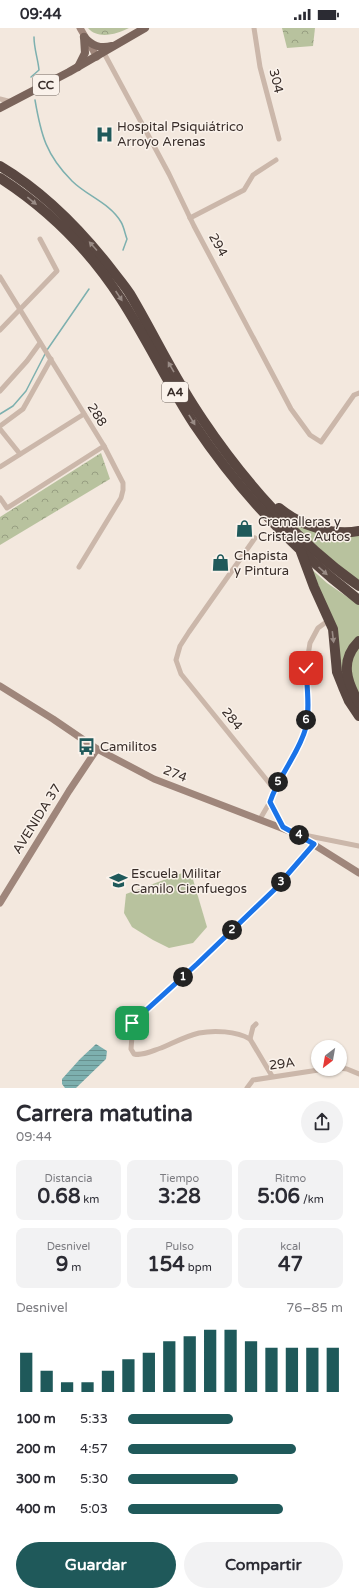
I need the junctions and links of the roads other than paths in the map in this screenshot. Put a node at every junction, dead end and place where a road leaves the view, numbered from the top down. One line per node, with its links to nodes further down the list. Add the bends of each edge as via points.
1 (80, 28): 4 (street, 294)
2 (145, 28): 5 (main road, CC)
3 (254, 28): 11 (street, 304, via 260,67)
4 (84, 37): 5 (main road, via 90,44 99,47); 6 (street, 294); 7 (main road, via 85,53)
5 (118, 44): 6 (main road, CC)
6 (100, 55): 7 (main road, CC); 15 (street, 294, via 169,174)
7 (78, 67): 9 (main road, CC)
8 (0, 99): 9 (street)
9 (13, 102): 10 (main road, CC)
10 (0, 108)
11 (279, 140)
12 (276, 160): 15 (street, via 253,175 244,190)
13 (0, 166): 29 (highway, A4, one-way to 13, via 202,419 129,293 100,254 48,201)
14 (0, 178): 34 (highway, A4, one-way to 34, via 37,205 93,260 121,299 194,423 226,469)
15 (190, 218): 23 (street, 294, via 291,409 310,435 321,442 354,395)
16 (40, 239): 18 (street, via 58,271)
17 (0, 277): 18 (street, 288)
18 (20, 309): 19 (street); 20 (street, 288)
19 (0, 330)
20 (40, 343): 21 (street, 288); 22 (street)
21 (51, 359): 24 (street, 288); 25 (street, via 23,409)
22 (0, 391)
23 (359, 393)
24 (84, 414): 27 (street, 288); 28 (street)
25 (0, 426)
26 (0, 429): 28 (street)
27 (104, 446): 31 (street, via 6,508); 35 (street, 288, via 124,483 124,490)
28 (20, 454): 30 (street)
29 (235, 464): 32 (highway, via 288,515 306,524 334,532); 36 (highway, A4, via 286,522 335,569)
30 (0, 467)
31 (0, 498)
32 (359, 531)
33 (255, 538): 44 (street, 284, via 183,641 176,660 181,674)
34 (300, 549): 37 (highway, A4, one-way to 37); 38 (highway)
35 (79, 567)
36 (359, 586)
37 (359, 600)
38 (329, 620): 42 (highway, one-way to 42, via 338,672 349,701); 44 (street, via 318,628 310,643 306,668 306,727)
39 (359, 641): 41 (highway, via 350,653 346,667 348,680)
40 (0, 686): 43 (street, 274, via 53,718)
41 (359, 703)
42 (359, 716)
43 (96, 749): 46 (street, 274, via 154,779); 52 (street, AVENIDA 37)
44 (274, 789): 45 (street)
45 (270, 802): 46 (street); 47 (street)
46 (260, 819): 47 (street, 274)
47 (283, 827): 48 (street, 274)
48 (297, 834): 49 (street); 50 (street, 274)
49 (314, 844): 51 (street); 54 (street, via 274,890 132,1023 131,1049 134,1054 139,1055 198,1033 242,1034)
50 (359, 846)
51 (359, 873)
52 (0, 903)
53 (256, 1024): 54 (street)
54 (250, 1039): 58 (street)
55 (347, 1069): 57 (street)
56 (311, 1071): 58 (street, 29A)
57 (359, 1074)
58 (272, 1076): 59 (street, 29A, via 253,1080)
59 (247, 1088)

